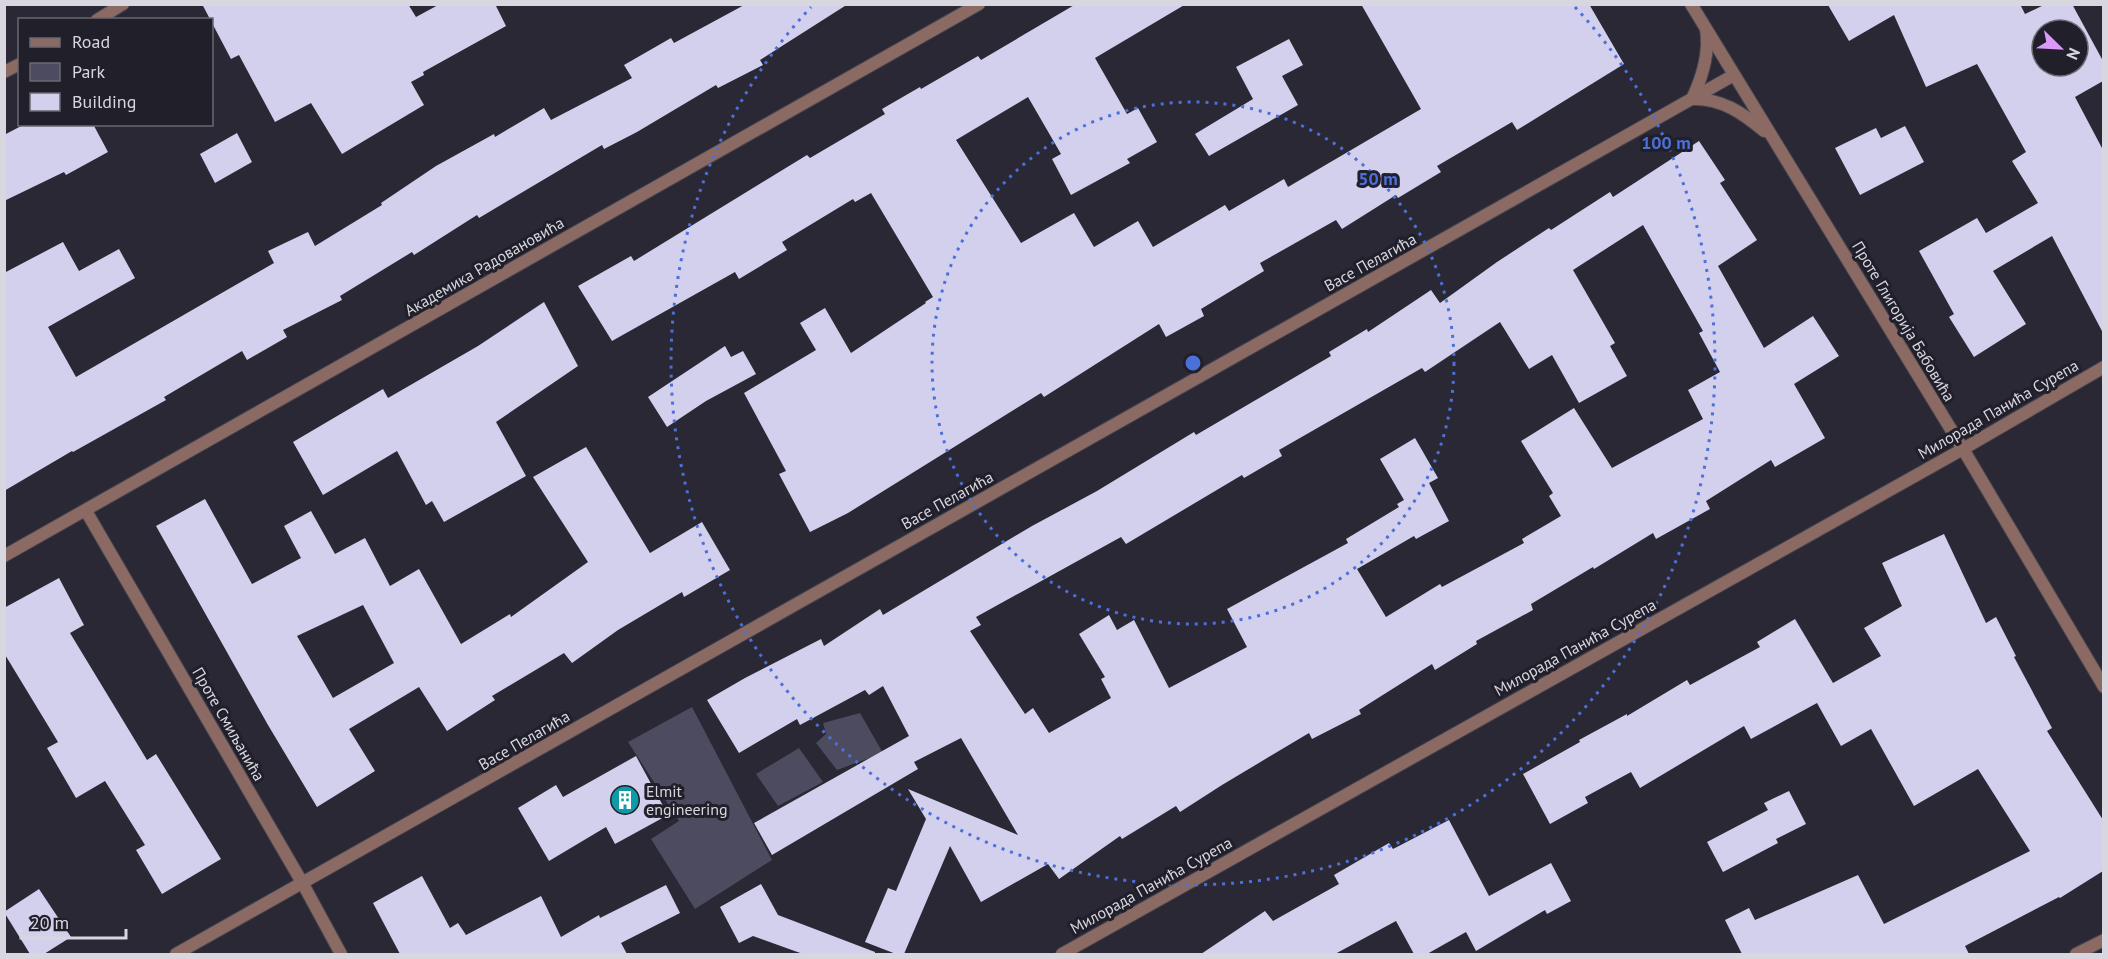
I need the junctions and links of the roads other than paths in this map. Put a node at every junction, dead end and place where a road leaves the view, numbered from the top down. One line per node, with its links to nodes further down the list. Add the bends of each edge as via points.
1 (123, 4): 4 (street)
2 (979, 4): 13 (street, Академика Радовановића)
3 (1691, 4): 5 (street, Проте Глигорија Бабовића)
4 (100, 18)
5 (1706, 29): 8 (street, Проте Глигорија Бабовића); 9 (street, via 1705,65)
6 (18, 65): 7 (street)
7 (4, 72)
8 (1734, 75): 9 (street, Васе Пелагића); 10 (street, Проте Глигорија Бабовића)
9 (1692, 99): 10 (street, via 1720,102); 16 (street, Васе Пелагића)
10 (1772, 137): 12 (street, Проте Глигорија Бабовића)
11 (2103, 367): 12 (street, Милорада Панића Сурепа)
12 (1963, 449): 15 (street, Проте Глигорија Бабовића); 20 (street, Милорада Панића Сурепа)
13 (86, 511): 14 (street, Академика Радовановића); 16 (street, Проте Смиљанића)
14 (4, 556)
15 (2103, 687)
16 (303, 884): 18 (street, Васе Пелагића); 19 (street, Проте Смиљанића)
17 (2103, 940): 21 (street)
18 (176, 954)
19 (341, 954)
20 (1062, 954)
21 (2076, 954)

